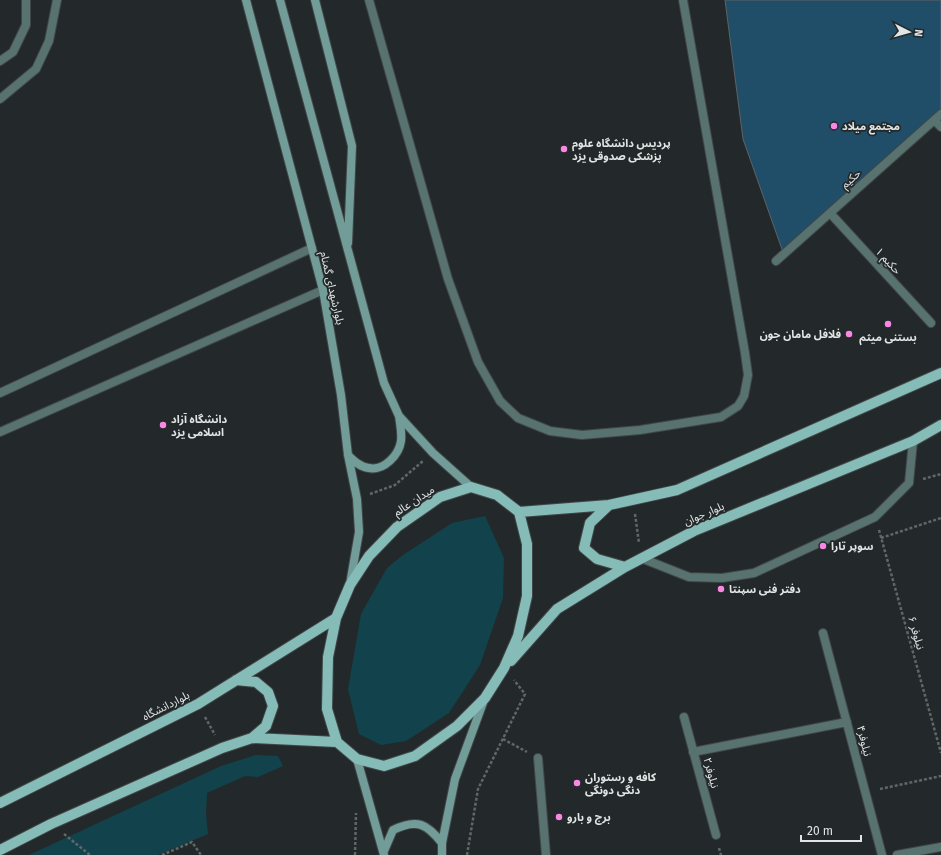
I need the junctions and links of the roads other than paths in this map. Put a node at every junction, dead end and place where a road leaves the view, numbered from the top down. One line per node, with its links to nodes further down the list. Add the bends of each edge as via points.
1 (26, 0): 8 (street, via 26,25 13,52)
2 (57, 0): 9 (street, via 49,41 36,69)
3 (246, 0): 14 (main road, بلوارشهدای گمنام)
4 (280, 0): 15 (main road)
5 (315, 0): 15 (main road, via 352,146)
6 (369, 0): 7 (street, via 448,279 478,362 500,401 518,418 550,431 582,435 640,430 721,417 738,406 744,396 748,375 745,353)
7 (683, 0)
8 (0, 61)
9 (0, 99)
10 (941, 114): 11 (street, حکیم)
11 (934, 120): 12 (street); 13 (street, حکیم)
12 (941, 127)
13 (830, 213): 16 (street, حکیم); 18 (street, حکیم ۱)
14 (312, 248): 17 (main road, بلوارشهدای گمنام); 20 (street)
15 (348, 251): 21 (main road, via 384,383)
16 (776, 261)
17 (323, 290): 23 (street); 25 (main road, بلوارشهدای گمنام, via 341,395)
18 (931, 323)
19 (941, 374): 27 (main road, via 677,490)
20 (0, 393)
21 (399, 416): 25 (main road, via 401,440 391,461 370,469 357,464); 26 (main road, via 433,453)
22 (941, 426): 24 (main road, بلوار جوان)
23 (0, 432)
24 (912, 441): 29 (main road, بلوار جوان, via 694,531); 29 (street, via 909,483 876,518 754,573 722,578 688,577)
25 (348, 455): 31 (main road, بلوارشهدای گمنام, via 357,499 359,532)
26 (471, 486): 28 (main road, via 497,495); 31 (main road, میدان عالم, via 440,497 397,527 369,556)
27 (609, 505): 28 (main road); 30 (main road, via 590,523 584,548 597,559)
28 (519, 512): 34 (main road, via 527,544 527,596 518,636)
29 (641, 558): 30 (main road, بلوار جوان)
30 (625, 566): 34 (main road, بلوار جوان, via 557,609)
31 (350, 585): 32 (main road, میدان عالم)
32 (336, 618): 35 (main road, بلواردانشگاه); 40 (main road, میدان عالم, via 328,657 328,709)
33 (823, 633): 38 (street, نیلوفر۴)
34 (504, 668): 36 (main road)
35 (236, 680): 39 (main road, via 256,682 268,692 273,706 266,726); 44 (main road, بلواردانشگاه, via 198,704)
36 (485, 698): 42 (main road, via 458,726 415,756 384,766); 46 (main road, via 455,779)
37 (684, 717): 41 (street, نیلوفر۲)
38 (847, 722): 41 (street); 52 (street, نیلوفر۴)
39 (252, 738): 40 (main road); 48 (main road, via 222,748 51,824)
40 (337, 742): 42 (main road)
41 (693, 752): 45 (street, نیلوفر۲)
42 (357, 758): 49 (main road)
43 (538, 758): 51 (street)
44 (0, 804)
45 (716, 835)
46 (442, 843): 49 (main road, via 431,829 422,825 402,825 393,830); 50 (main road)
47 (941, 847): 53 (street)
48 (0, 850)
49 (384, 853)
50 (442, 855)
51 (546, 855)
52 (882, 855)
53 (896, 855)

